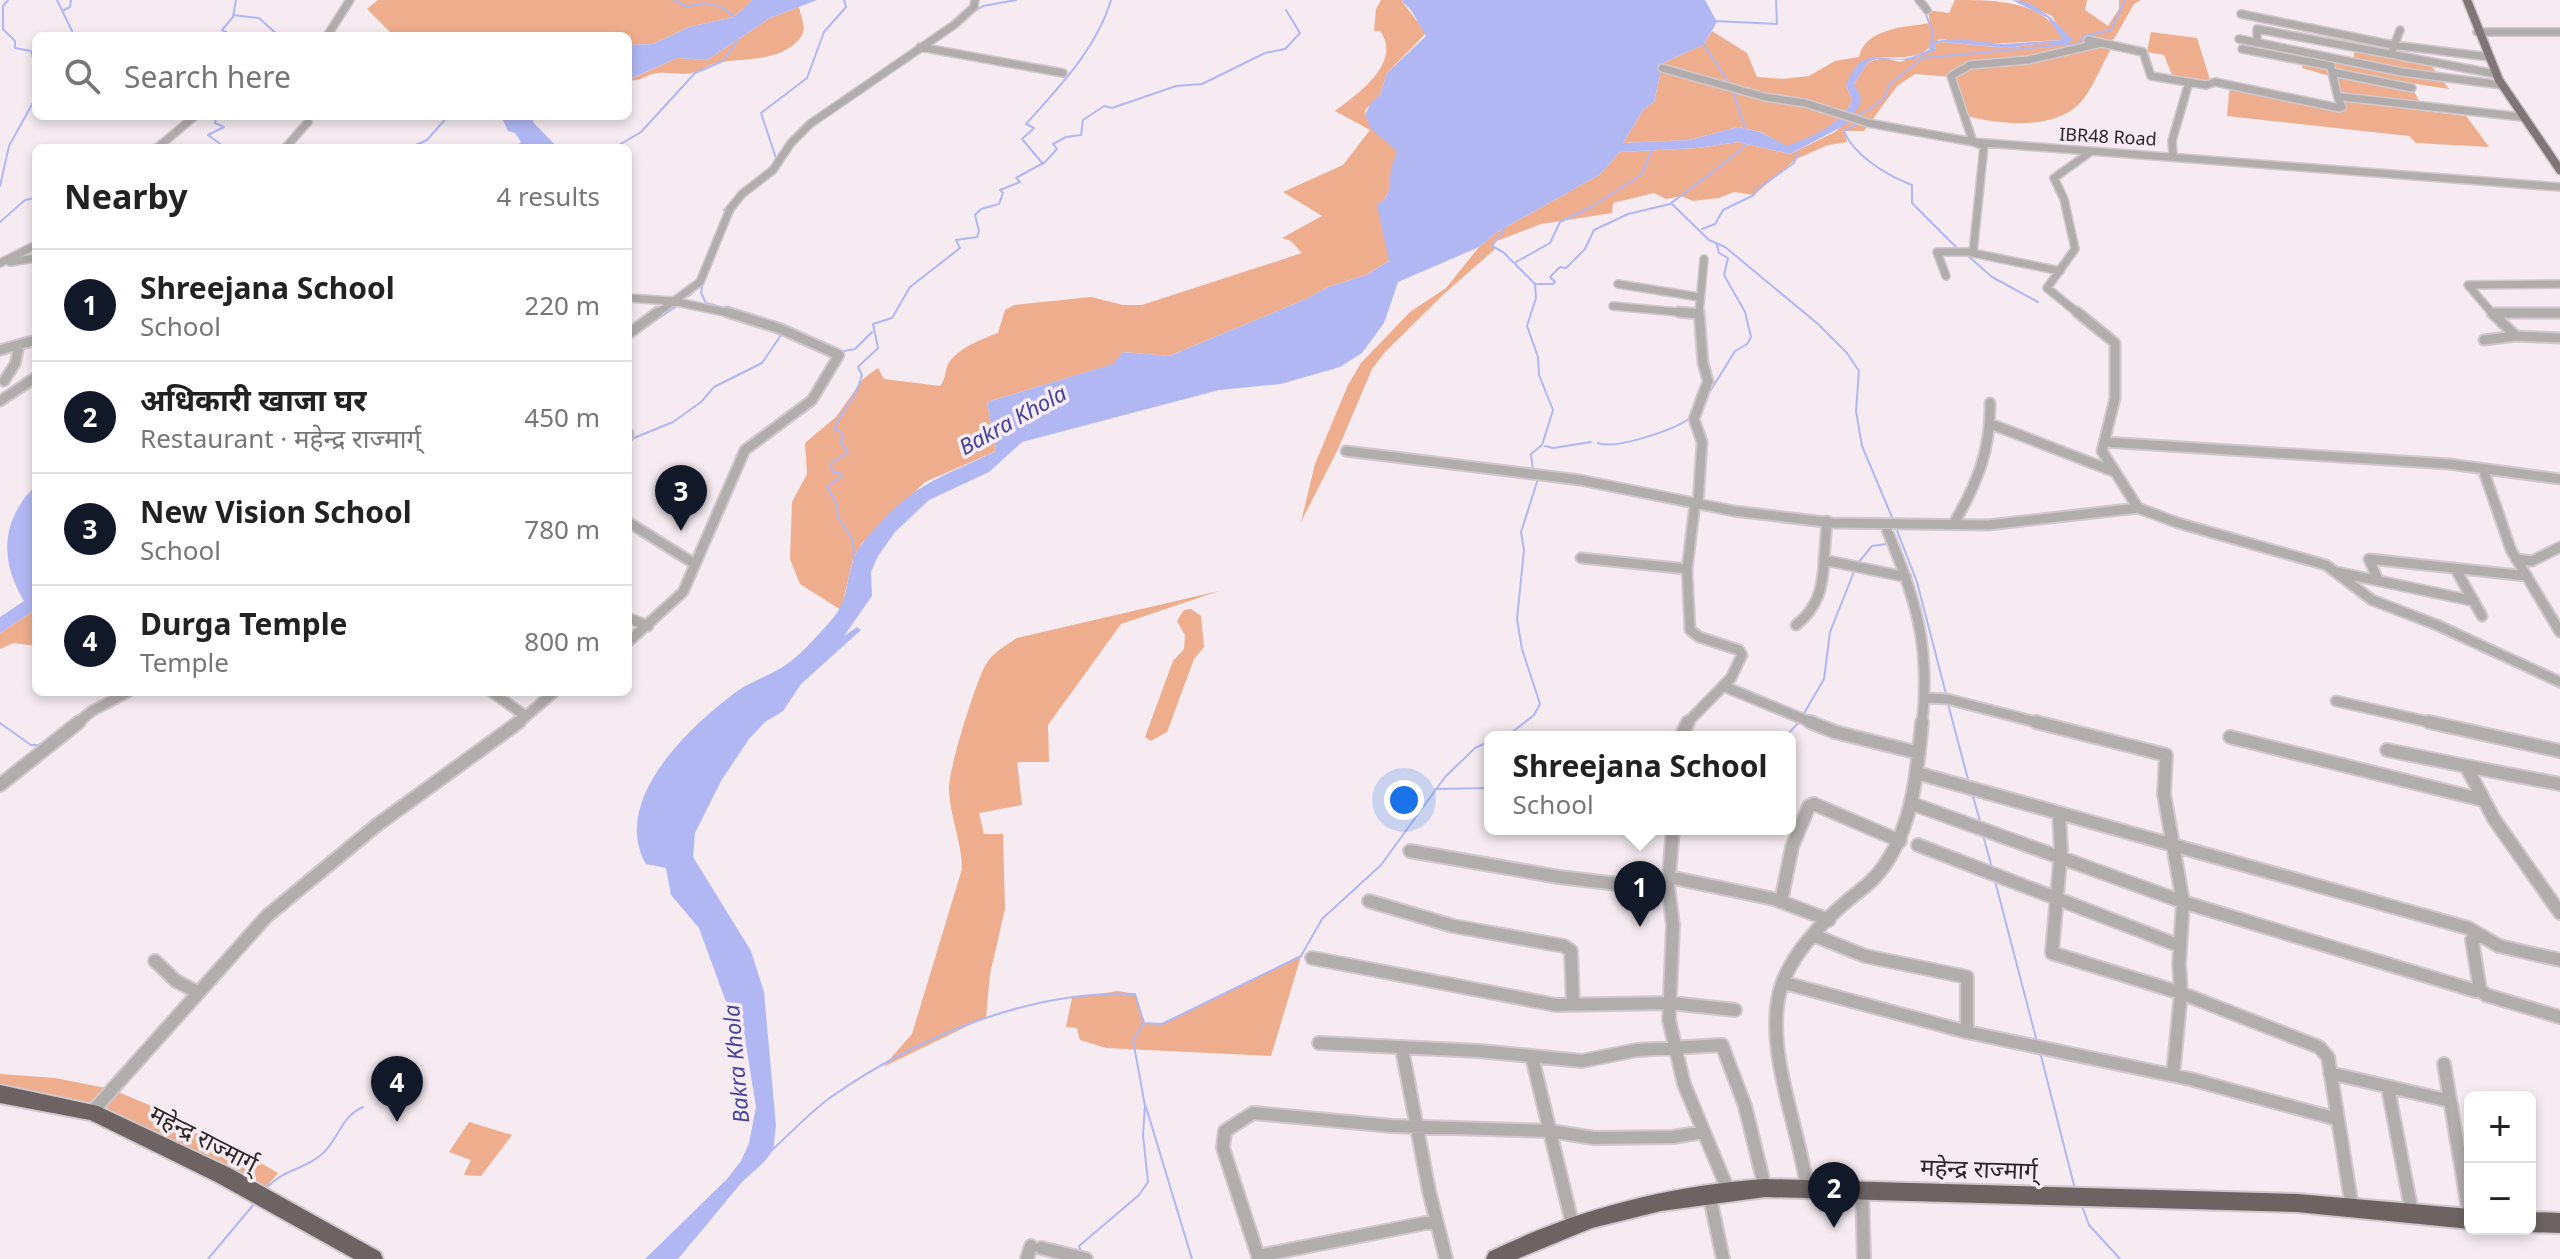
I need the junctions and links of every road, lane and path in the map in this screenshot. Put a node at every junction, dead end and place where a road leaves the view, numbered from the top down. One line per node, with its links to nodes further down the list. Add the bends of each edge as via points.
1 (350, 0): 9 (street)
2 (975, 0): 18 (street, via 965,17)
3 (1919, 0): 5 (street)
4 (2466, 0): 10 (main road)
5 (1927, 10)
6 (2241, 14): 8 (street)
7 (2400, 30): 17 (street)
8 (2327, 31): 16 (street); 17 (street)
9 (330, 32)
10 (2477, 32): 11 (street); 22 (main road)
11 (2560, 32)
12 (2239, 39): 15 (street)
13 (2088, 40): 14 (street)
14 (2103, 43): 29 (street, via 2143,52 2151,76); 37 (street, via 2028,60 1970,65 1951,76)
15 (2257, 43): 16 (street, via 2257,29); 21 (street)
16 (2325, 43): 20 (street); 21 (street)
17 (2393, 45): 20 (street); 22 (street)
18 (920, 47): 26 (street); 55 (street, via 810,124 773,170 742,194 719,231 704,276)
19 (2242, 49): 25 (street)
20 (2393, 55): 27 (street)
21 (2329, 56): 23 (street); 25 (street)
22 (2489, 57): 27 (main road)
23 (2371, 65): 28 (street); 30 (street)
24 (1662, 68): 37 (street, IBR48 Road, via 1765,97)
25 (2332, 69): 28 (street); 32 (street)
26 (1063, 73)
27 (2496, 74): 30 (main road)
28 (2379, 81): 31 (street); 33 (street)
29 (2189, 82): 32 (street, via 2215,82 2339,108); 41 (street)
30 (2502, 85): 34 (main road)
31 (2412, 88)
32 (2338, 98): 33 (street)
33 (2389, 101): 34 (street)
34 (2522, 117): 42 (main road)
35 (190, 120): 38 (street)
36 (308, 122): 39 (street)
37 (1973, 142): 40 (street, IBR48 Road); 45 (street, via 1984,146)
38 (162, 144)
39 (289, 144)
40 (2089, 153): 41 (street, IBR48 Road); 49 (street, via 2054,178 2075,249)
41 (2173, 155): 43 (street, IBR48 Road)
42 (2560, 170)
43 (2560, 187)
44 (32, 247): 48 (street)
45 (1966, 252): 49 (street); 50 (street, via 1937,252)
46 (32, 258): 48 (street)
47 (1704, 259): 53 (street)
48 (2, 262)
49 (2060, 271): 73 (street, via 2047,288 2115,343 2113,418)
50 (1946, 276)
51 (1618, 284): 53 (street)
52 (2560, 284): 57 (street, via 2468,285)
53 (1699, 297): 59 (street)
54 (632, 298): 55 (street)
55 (675, 302): 60 (street); 88 (street, via 762,323 839,355 812,400 745,450)
56 (1613, 306): 59 (street)
57 (2492, 313): 58 (street); 61 (street)
58 (2560, 313)
59 (1699, 314): 78 (street, via 1708,381 1694,419 1702,442)
60 (632, 331)
61 (2516, 336): 62 (street); 63 (street)
62 (2560, 338)
63 (2484, 340)
64 (32, 341): 65 (street)
65 (19, 346): 66 (street); 68 (street, via 15,364)
66 (0, 350)
67 (32, 379): 69 (street)
68 (2, 381): 69 (street)
69 (13, 391): 70 (street)
70 (0, 401)
71 (1990, 403): 72 (street)
72 (1991, 424): 76 (street); 81 (street, via 1987,462)
73 (2105, 442): 75 (street); 76 (street, via 2102,451)
74 (1346, 451): 78 (street, via 1582,480)
75 (2483, 469): 77 (street); 86 (street)
76 (2115, 472): 79 (street)
77 (2559, 480)
78 (1697, 504): 80 (street); 90 (street)
79 (2138, 508): 81 (street, via 2057,520); 91 (street)
80 (1827, 521): 83 (street); 87 (street)
81 (1954, 523): 83 (street)
82 (632, 525): 88 (street)
83 (1885, 525): 93 (street)
84 (2560, 547): 86 (street, via 2532,561)
85 (1581, 558): 90 (street)
86 (2516, 559): 92 (street)
87 (1824, 560): 93 (street); 99 (street, via 1817,603)
88 (695, 564): 100 (street, via 678,600)
89 (2455, 568): 92 (street); 94 (street, via 2369,559); 95 (street)
90 (1687, 569): 104 (street, via 1690,630 1742,655)
91 (2335, 572): 94 (street); 103 (street, via 2372,600)
92 (2527, 576): 97 (street)
93 (1906, 577): 108 (street, via 1925,651)
94 (2378, 580): 95 (street)
95 (2474, 601): 96 (street)
96 (2482, 616)
97 (2557, 617): 101 (street)
98 (632, 620): 100 (street)
99 (1796, 625)
100 (648, 626): 102 (street)
101 (2560, 632)
102 (632, 639)
103 (2560, 682)
104 (1723, 686): 111 (street, via 1689,716); 115 (street, via 1835,732)
105 (120, 696): 119 (street, via 92,711)
106 (498, 696): 110 (street)
107 (549, 696): 110 (street)
108 (1926, 698): 115 (street); 125 (street, via 2166,755 2164,794)
109 (2336, 701): 114 (street)
110 (524, 715): 144 (street, via 267,916)
111 (1683, 731)
112 (2230, 737): 120 (street)
113 (2387, 750): 116 (street)
114 (2560, 751)
115 (1919, 753): 117 (street)
116 (2466, 766): 118 (street); 120 (street)
117 (1917, 773): 121 (street); 122 (street)
118 (2560, 784)
119 (0, 785)
120 (2483, 800): 134 (street)
121 (1913, 804): 124 (street); 128 (street)
122 (2059, 815): 125 (street); 128 (street)
123 (1672, 835): 129 (street)
124 (1900, 841): 132 (street, via 1809,806 1792,847); 135 (street, via 1872,881)
125 (2173, 843): 133 (street); 137 (street, via 2468,928)
126 (1918, 845): 130 (street)
127 (1410, 851): 129 (street, via 1559,877)
128 (2061, 856): 130 (street); 133 (street)
129 (1668, 884): 132 (street); 146 (street)
130 (2054, 898): 138 (street); 145 (street, via 2052,953)
131 (1369, 901): 147 (street, via 1453,926 1564,946 1571,951)
132 (1781, 902): 135 (street)
133 (2183, 902): 138 (street); 143 (street)
134 (2560, 913)
135 (1829, 920): 136 (street)
136 (1813, 935): 142 (street); 150 (street, via 1865,956 1967,977)
137 (2479, 937): 140 (street, via 2530,957); 143 (street, via 2472,940)
138 (2180, 946): 145 (street)
139 (1312, 958): 147 (street, via 1453,987)
140 (2560, 960)
141 (155, 961): 144 (street)
142 (1785, 983): 150 (street); 167 (street, via 1776,1015)
143 (2480, 990): 149 (street)
144 (197, 992): 161 (street)
145 (2181, 993): 156 (street, via 2319,1047 2328,1057); 157 (street)
146 (1671, 1003): 147 (street); 148 (street); 152 (street)
147 (1573, 1004)
148 (1735, 1010)
149 (2560, 1017)
150 (1967, 1032): 157 (street)
151 (1319, 1043): 153 (street)
152 (1675, 1047): 154 (street, via 1582,1061); 165 (street); 168 (street, via 1722,1045 1745,1106)
153 (1402, 1049): 154 (street); 163 (street)
154 (1532, 1057): 164 (street)
155 (2444, 1064): 160 (street)
156 (2330, 1073): 158 (street); 162 (street)
157 (2173, 1075): 162 (street)
158 (2388, 1088): 160 (street); 173 (street)
159 (0, 1094): 161 (highway, महेन्द्र राज्मार्ग्)
160 (2450, 1101): 166 (street)
161 (92, 1112): 181 (highway, महेन्द्र राज्मार्ग्, via 223,1175)
162 (2337, 1119): 172 (street)
163 (1417, 1126): 164 (street); 175 (street); 180 (street, via 1253,1113 1225,1131 1223,1148)
164 (1551, 1131): 165 (street, via 1594,1138); 178 (street)
165 (1703, 1132): 170 (street)
166 (2464, 1184)
167 (1807, 1187): 168 (highway, महेन्द्र राज्मार्ग्); 169 (highway, महेन्द्र राज्मार्ग्)
168 (1765, 1188): 170 (highway, महेन्द्र राज्मार्ग्)
169 (1862, 1189): 172 (highway, महेन्द्र राज्मार्ग्); 186 (street)
170 (1728, 1190): 171 (highway, महेन्द्र राज्मार्ग्)
171 (1709, 1193): 178 (highway, महेन्द्र राज्मार्ग्, via 1648,1204); 185 (street)
172 (2352, 1207): 173 (highway, महेन्द्र राज्मार्ग्)
173 (2412, 1213): 174 (highway, महेन्द्र राज्मार्ग्)
174 (2464, 1218)
175 (1436, 1221): 180 (street); 183 (street)
176 (2536, 1222): 177 (highway)
177 (2560, 1223)
178 (1573, 1227): 184 (highway, महेन्द्र राज्मार्ग्)
179 (1033, 1251): 182 (street)
180 (1259, 1258)
181 (373, 1259)
182 (1086, 1259)
183 (1446, 1259)
184 (1496, 1259)
185 (1723, 1259)
186 (1864, 1259)

